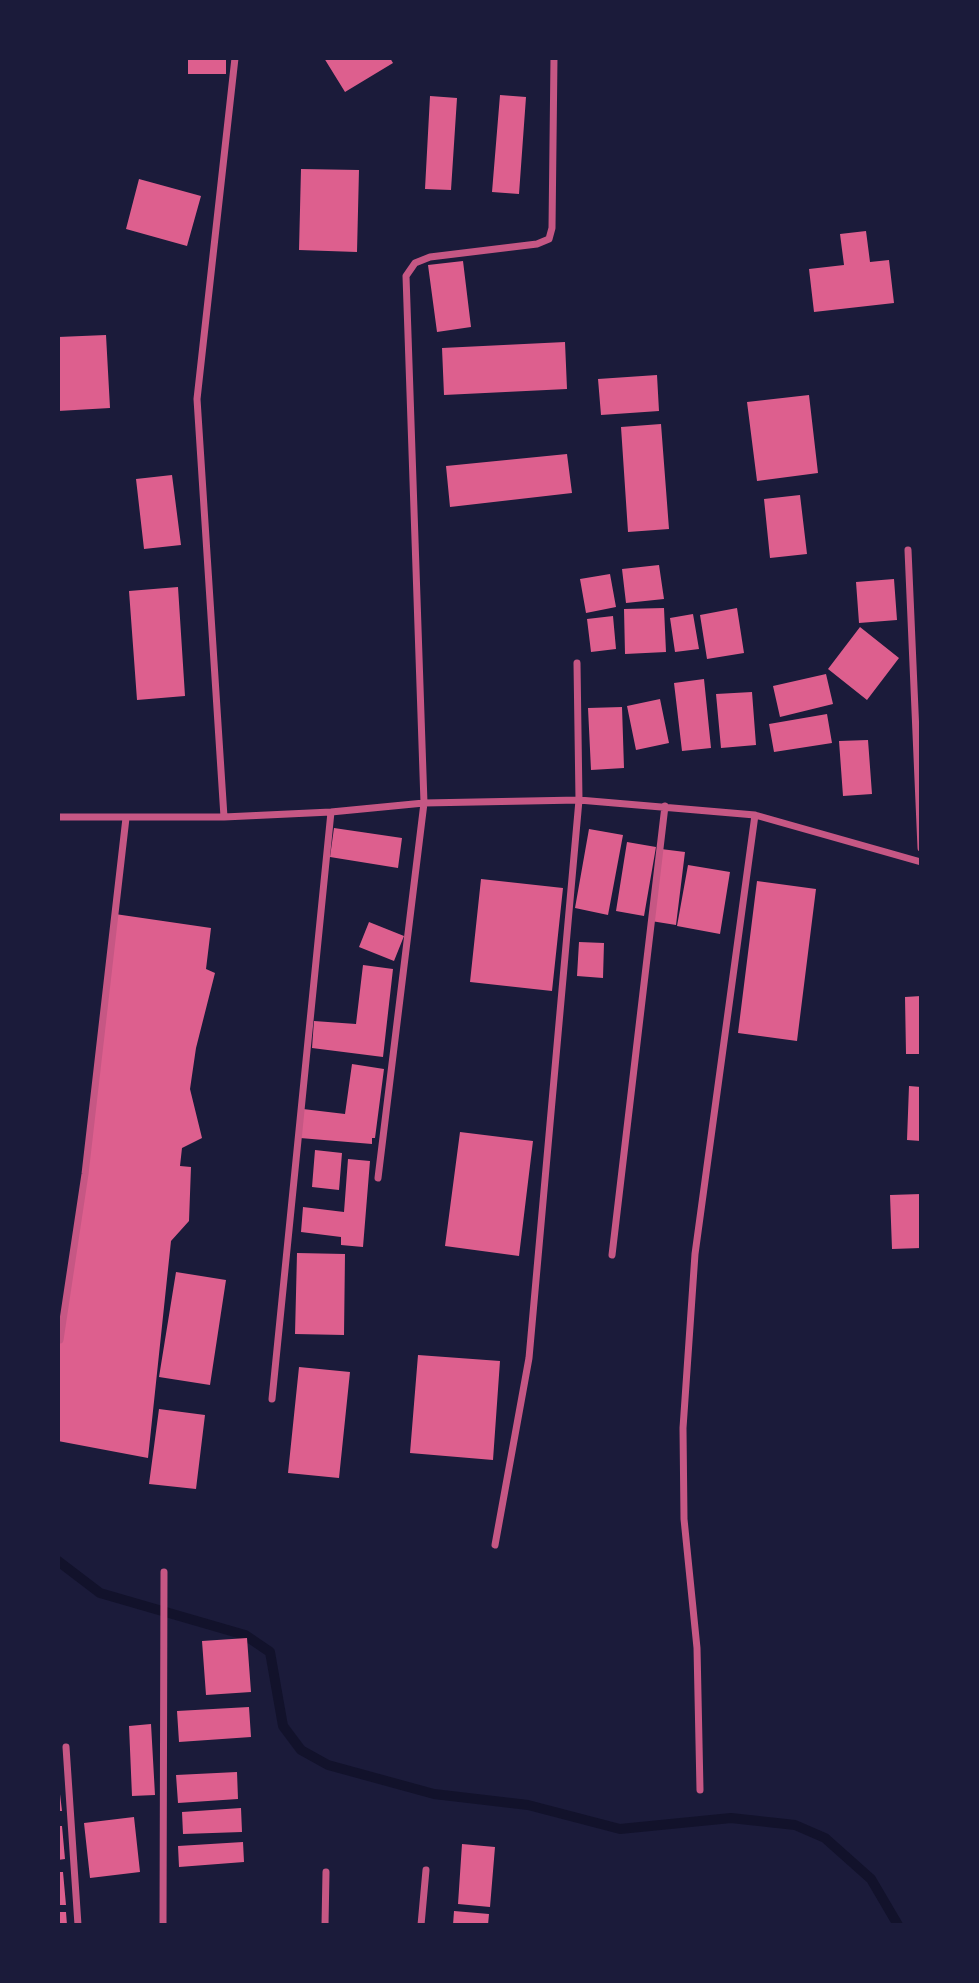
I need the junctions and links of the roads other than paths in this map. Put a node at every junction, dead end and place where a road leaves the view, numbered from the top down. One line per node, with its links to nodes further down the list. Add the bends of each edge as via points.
1 (235, 58): 11 (street, via 197,400)
2 (554, 58): 6 (street, via 549,239 430,257 415,263 406,276)
3 (908, 550): 13 (street)
4 (577, 663): 5 (street)
5 (579, 800): 6 (street); 7 (street); 19 (street, via 530,1358)
6 (424, 803): 8 (street); 15 (street)
7 (665, 806): 9 (street); 16 (street)
8 (331, 812): 11 (street); 18 (street)
9 (755, 815): 14 (street); 22 (street, via 695,1254 683,1428 684,1519 697,1648)
10 (58, 817): 12 (street)
11 (224, 817): 12 (street)
12 (126, 818): 17 (street, via 85,1174)
13 (921, 848)
14 (921, 862)
15 (378, 1178)
16 (612, 1255)
17 (60, 1340)
18 (272, 1399)
19 (495, 1545)
20 (164, 1572): 26 (street)
21 (66, 1747): 25 (street)
22 (700, 1790)
23 (426, 1870): 28 (street)
24 (326, 1872): 27 (street)
25 (78, 1925)
26 (163, 1925)
27 (325, 1925)
28 (421, 1925)

